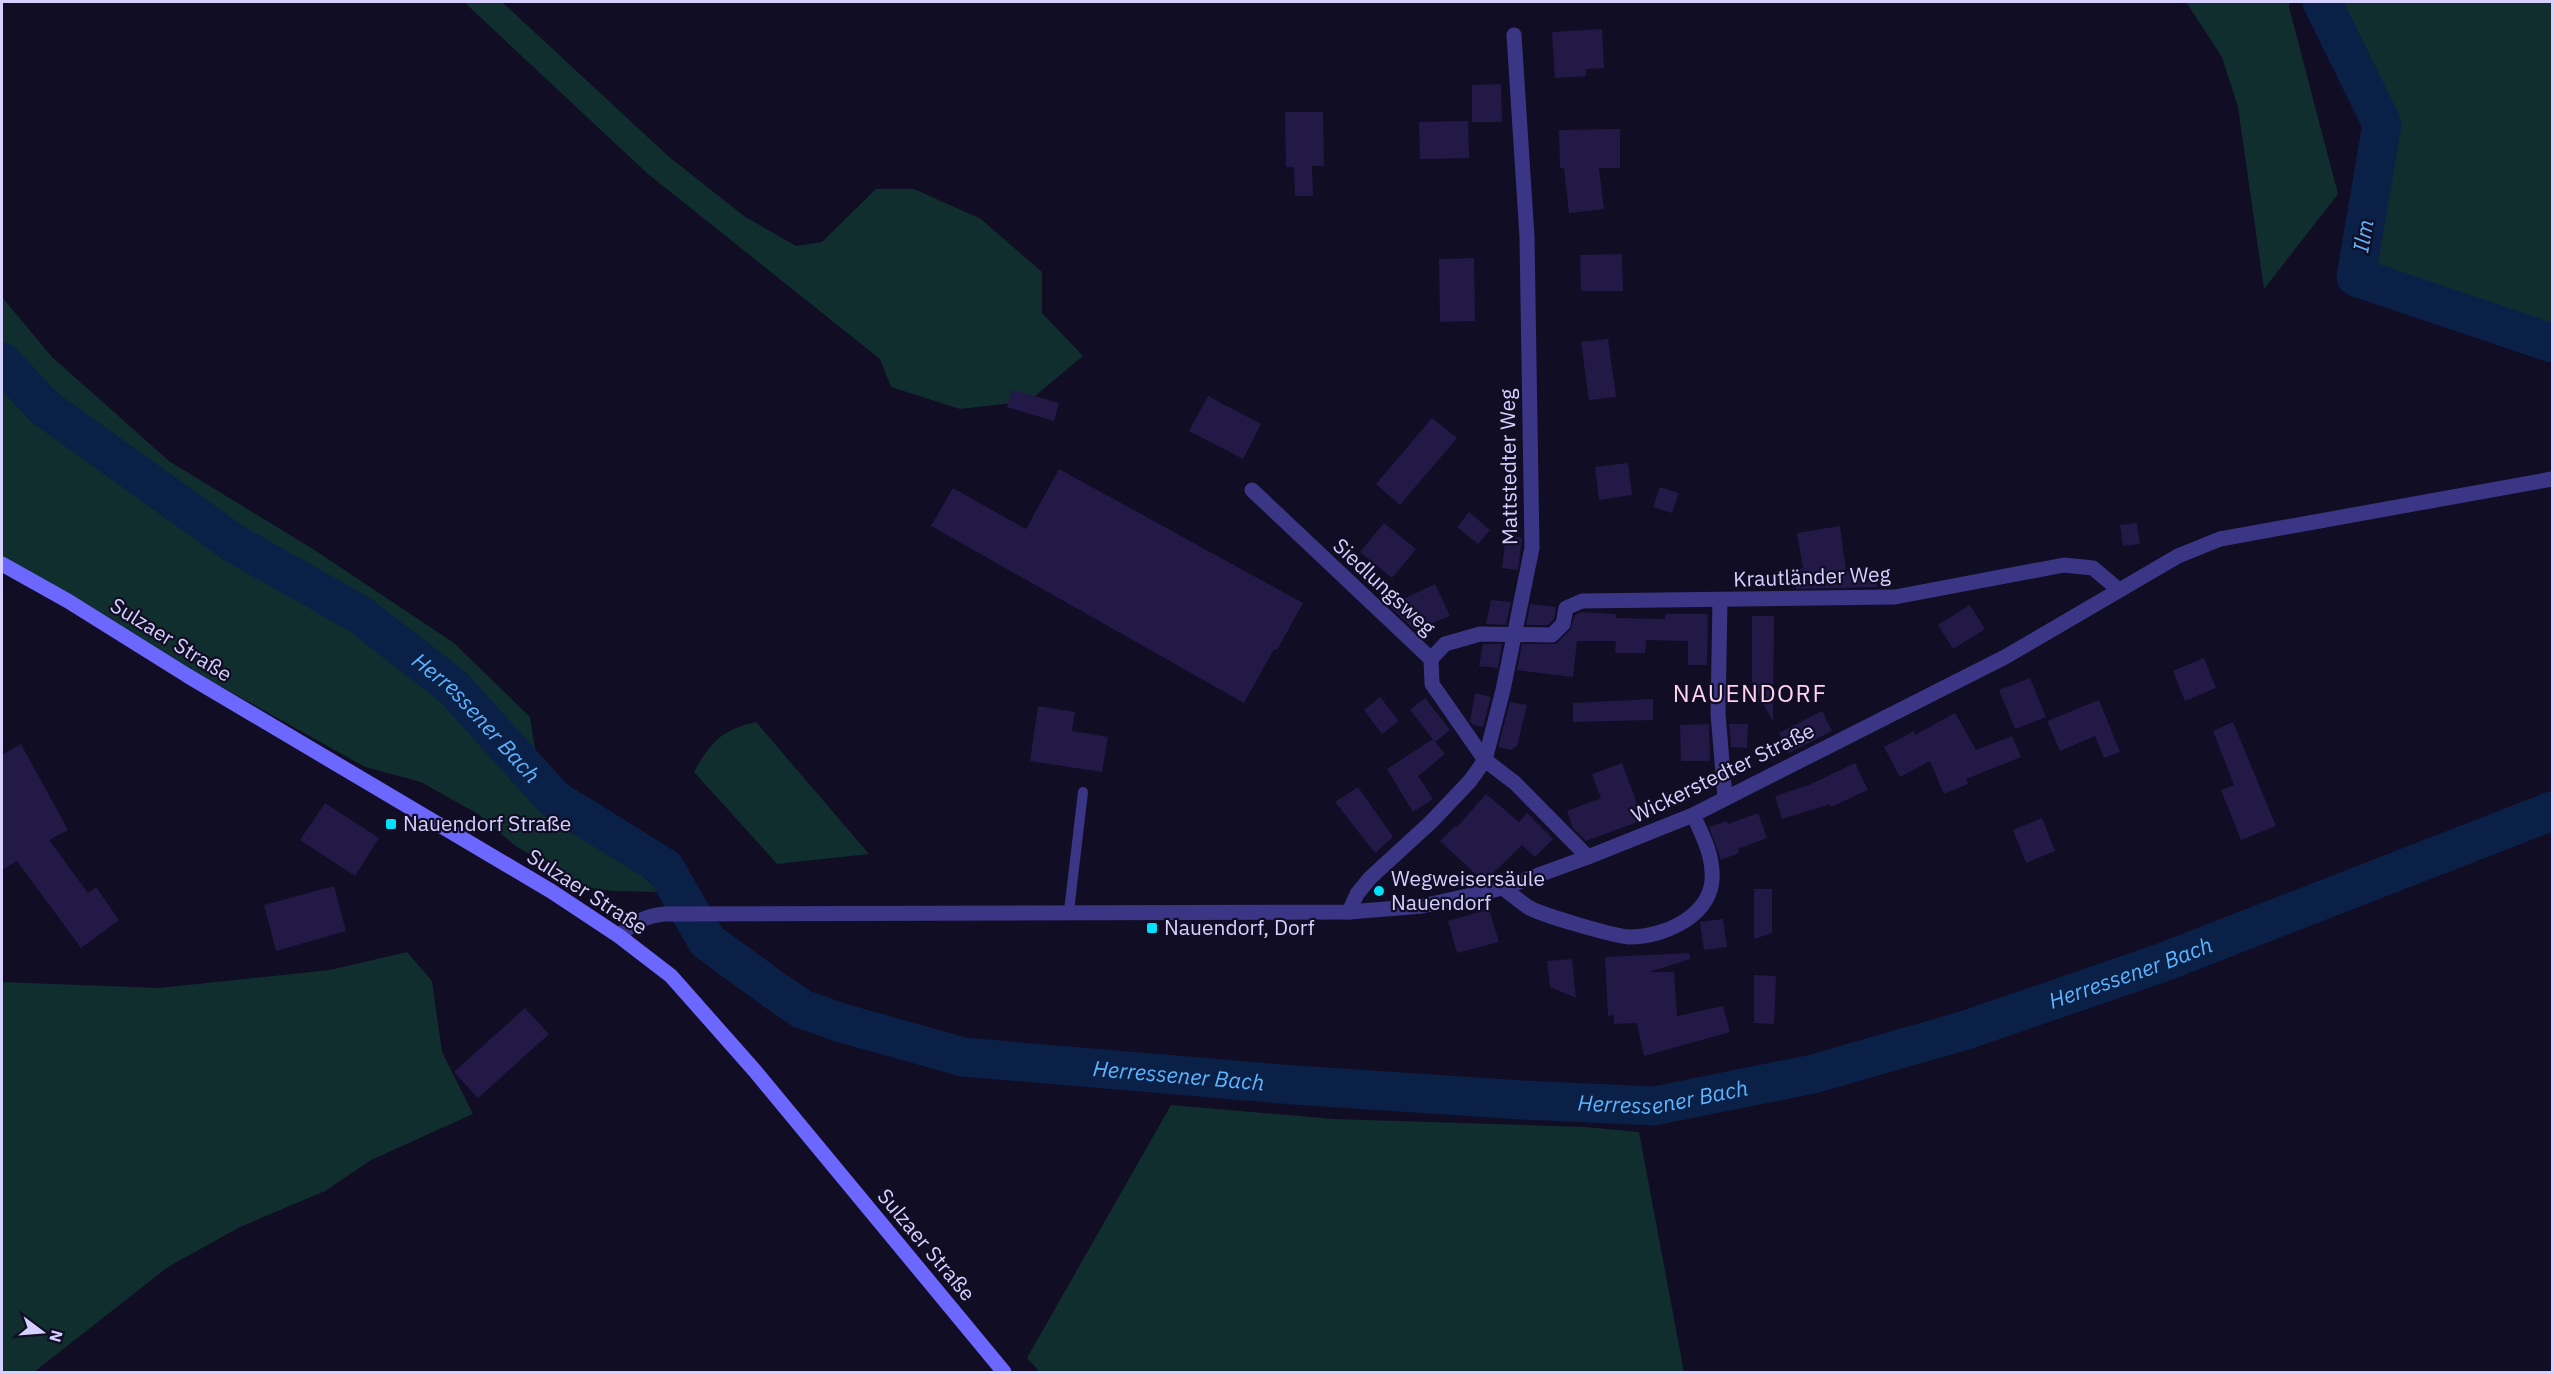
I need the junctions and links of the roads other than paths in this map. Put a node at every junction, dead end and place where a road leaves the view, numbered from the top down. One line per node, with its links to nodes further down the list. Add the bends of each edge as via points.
1 (1514, 35): 7 (street, Mattstedter Weg, via 1527,237 1532,548)
2 (2553, 479): 5 (street, Wickerstedter Straße, via 2220,539 2178,556)
3 (1252, 490): 8 (street, Siedlungsweg)
4 (2, 564): 17 (main road, Sulzaer Straße)
5 (2120, 590): 6 (street, Krautländer Weg, via 2093,568 2064,565 1895,597); 11 (street, Wickerstedter Straße, via 2005,657)
6 (1720, 600): 7 (street, Krautländer Weg, via 1582,601 1566,608 1563,624 1552,635); 11 (street, via 1718,714)
7 (1515, 633): 8 (street, via 1480,634 1445,644); 9 (street, Mattstedter Weg)
8 (1431, 659): 9 (street, Siedlungsweg, via 1432,684)
9 (1485, 760): 13 (street, Siedlungsweg, via 1515,783); 16 (street, Mattstedter Weg, via 1431,822 1370,878)
10 (1083, 792): 15 (lane)
11 (1725, 798): 12 (street, Wickerstedter Straße)
12 (1693, 815): 13 (street, Wickerstedter Straße); 14 (street, via 1712,871 1711,889 1697,912 1677,927 1628,937 1605,932 1530,908)
13 (1588, 857): 14 (street, Wickerstedter Straße)
14 (1503, 888): 16 (street, Wickerstedter Straße, via 1422,906)
15 (1069, 911): 16 (street, Wickerstedter Straße); 17 (street, Wickerstedter Straße, via 665,914 635,921)
16 (1349, 912)
17 (620, 936): 18 (main road, Sulzaer Straße, via 670,976 755,1071)
18 (1004, 1372)

